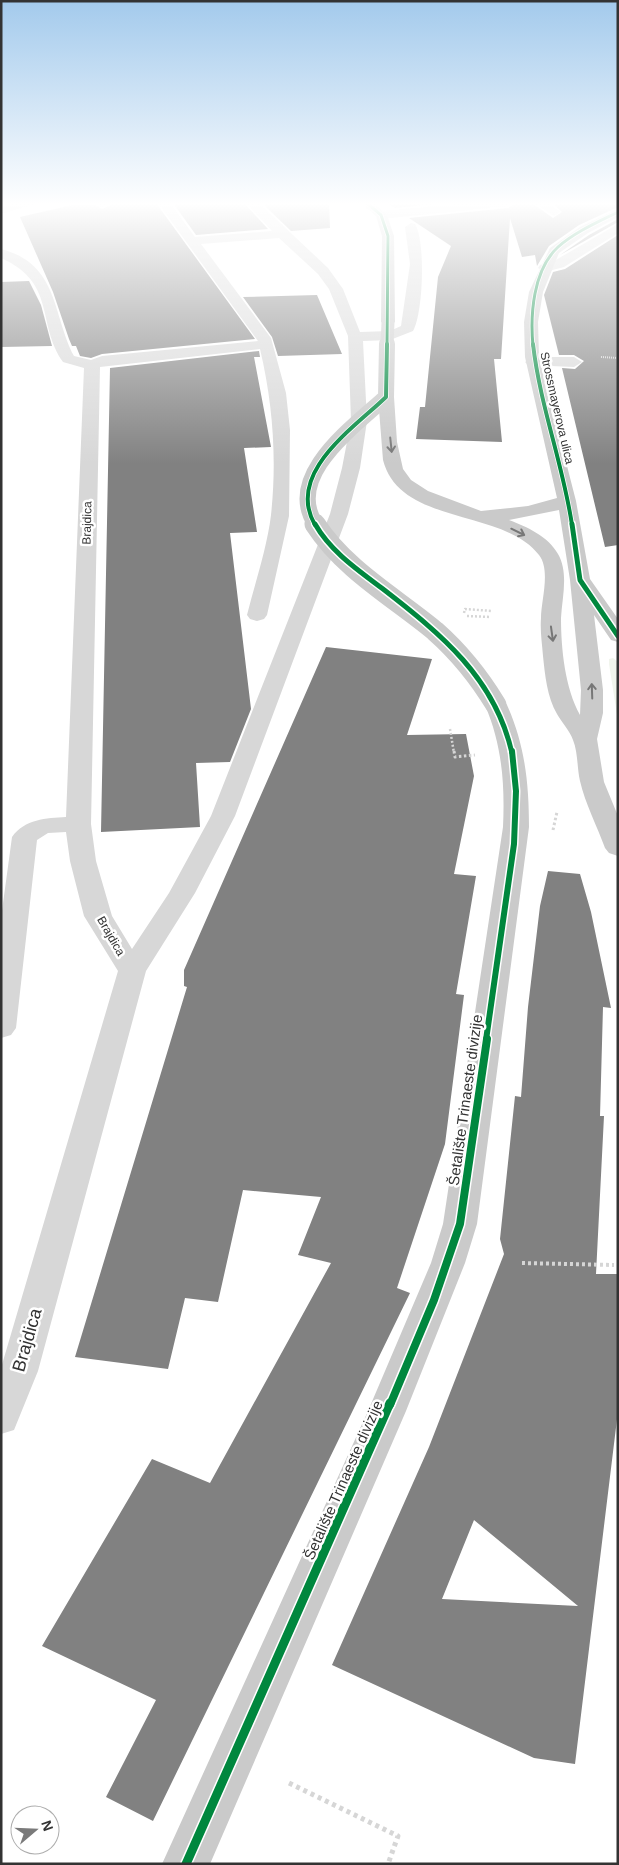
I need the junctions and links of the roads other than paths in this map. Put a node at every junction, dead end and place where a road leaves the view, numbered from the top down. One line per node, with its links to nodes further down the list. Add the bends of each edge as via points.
1 (45, 290): 11 (street, via 62,349 68,359)
2 (227, 290): 8 (street)
3 (336, 290): 7 (street, Brajdica)
4 (387, 290): 12 (main road, bridge)
5 (413, 290): 7 (street, via 408,328 403,332)
6 (537, 290): 9 (main road, Strossmayerova ulica, via 531,322)
7 (355, 336): 21 (street, Brajdica, via 359,421 339,514 223,816 182,893)
8 (266, 343): 11 (street, via 102,361); 16 (street, via 278,393 282,430 280,516)
9 (533, 362): 10 (street); 13 (main road, Strossmayerova ulica)
10 (574, 362)
11 (92, 365): 19 (street, Brajdica)
12 (386, 397): 14 (main road, one-way to 14, via 394,469 402,481 446,506); 24 (main road, Šetalište Trinaeste divizije, bridge, via 319,464 308,493 313,521 339,554 450,644 478,676 496,705 508,736 516,768 516,827 460,1224 434,1300 388,1411)
13 (567, 501): 14 (main road, via 519,514); 15 (main road, Strossmayerova ulica)
14 (473, 513): 18 (main road, one-way to 18, via 523,534 548,553 553,564 551,623 559,690 567,712)
15 (580, 580): 17 (main road, Strossmayerova ulica); 18 (main road, one-way to 15, via 592,713 592,690)
16 (257, 615)
17 (618, 636)
18 (585, 739): 20 (main road, via 592,782)
19 (78, 824): 21 (street, Brajdica, via 83,861 98,916); 22 (street, via 42,826 25,837)
20 (618, 848)
21 (132, 972): 23 (street, Brajdica, via 19,1371)
22 (1, 1028)
23 (1, 1418)
24 (186, 1864)

